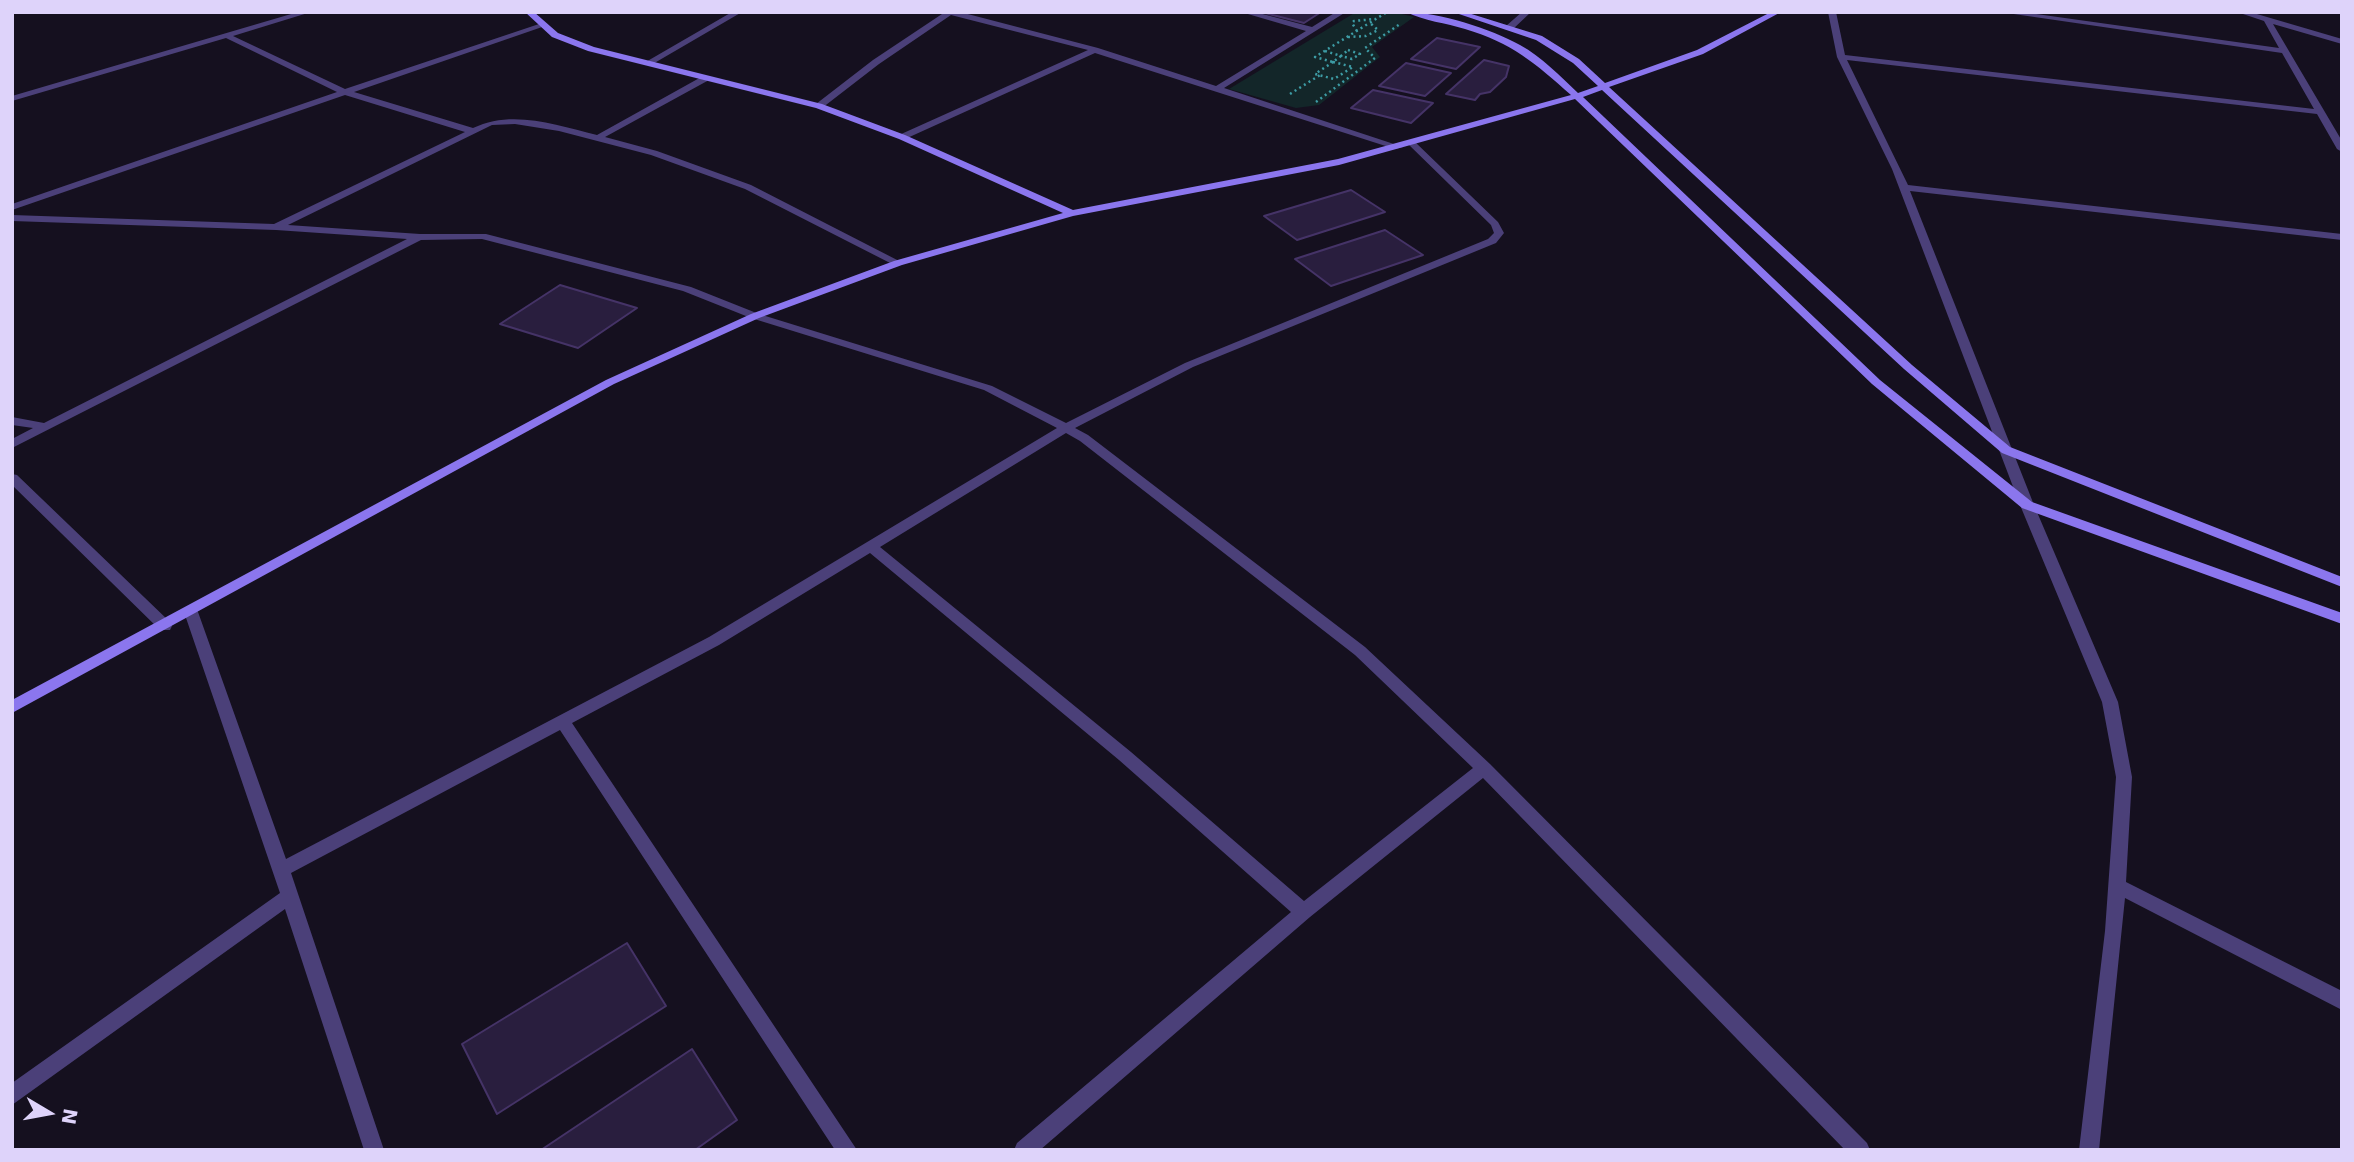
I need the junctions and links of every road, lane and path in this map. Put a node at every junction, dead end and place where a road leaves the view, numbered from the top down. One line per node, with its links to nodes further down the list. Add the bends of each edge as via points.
1 (307, 12): 23 (street)
2 (529, 12): 19 (street)
3 (737, 12): 35 (street)
4 (950, 12): 28 (street); 45 (street)
5 (1245, 12): 21 (street)
6 (1359, 12): 15 (path)
7 (1387, 12): 16 (path)
8 (1457, 12): 20 (street)
9 (1527, 12): 20 (street)
10 (1777, 12): 38 (street, via 1700,52)
11 (1832, 12): 33 (street)
12 (2004, 12): 30 (street)
13 (2241, 12): 17 (street)
14 (1410, 15): 42 (street, via 1470,28 1516,46); 44 (path, via 1365,48 1375,58)
15 (1345, 16): 21 (street)
16 (1376, 19): 18 (path); 22 (path, via 1354,21)
17 (2267, 20): 26 (street); 30 (street)
18 (1370, 23): 22 (path); 25 (path, via 1378,30)
19 (542, 24): 35 (street, via 555,35 591,49); 40 (street)
20 (1509, 28): 38 (street, via 1539,38 1576,61)
21 (1313, 30): 39 (street)
22 (1357, 31): 25 (path)
23 (227, 36): 40 (street); 43 (street)
24 (1338, 37): 25 (path)
25 (1348, 37): 29 (path)
26 (2342, 42)
27 (1315, 49): 32 (path)
28 (1095, 50): 39 (street); 48 (street)
29 (1325, 51): 31 (path); 32 (path)
30 (2284, 51): 46 (street)
31 (1340, 55): 31 (path, via 1352,59 1360,54 1348,50); 34 (path)
32 (1315, 57): 34 (path)
33 (1841, 57): 46 (street); 53 (street)
34 (1333, 62): 36 (path, via 1315,74); 36 (path, via 1353,67 1334,79)
35 (648, 63): 37 (street)
36 (1320, 75): 41 (path)
37 (706, 78): 45 (street); 49 (street)
38 (1602, 86): 42 (street); 66 (street, via 1908,367)
39 (1217, 89): 51 (street)
40 (342, 91): 47 (street); 54 (street)
41 (1288, 95)
42 (1577, 96): 50 (street); 68 (street, via 1876,382)
43 (12, 99)
44 (1315, 103)
45 (819, 106): 48 (street)
46 (2321, 112): 52 (street)
47 (473, 131): 49 (street, via 489,123 515,121); 57 (street)
48 (902, 137): 55 (street)
49 (598, 138): 60 (street, via 748,187)
50 (1411, 143): 51 (street); 64 (street, via 1495,224 1499,233 1492,241 1189,365)
51 (1398, 147): 55 (street)
52 (2342, 149)
53 (1903, 187): 59 (street); 66 (street)
54 (12, 207)
55 (1072, 213): 60 (street)
56 (12, 218): 57 (street)
57 (276, 228): 58 (street)
58 (420, 237): 61 (street, via 482,236 687,289); 63 (street)
59 (2342, 237)
60 (898, 264): 61 (street)
61 (755, 316): 64 (street, via 988,388); 71 (street, via 610,382)
62 (12, 421): 63 (street)
63 (45, 427): 65 (street)
64 (1066, 428): 69 (street); 76 (street, via 1360,651)
65 (12, 444)
66 (2006, 450): 68 (street); 70 (street)
67 (12, 478): 73 (street)
68 (2027, 505): 72 (street); 78 (street, via 2110,702 2124,777)
69 (870, 546): 75 (street, via 714,641); 80 (street, via 1125,756)
70 (2342, 582)
71 (191, 612): 73 (street); 77 (street)
72 (2342, 619)
73 (165, 626): 74 (street)
74 (12, 707)
75 (562, 721): 77 (street); 84 (street)
76 (1485, 768): 80 (street); 86 (street)
77 (281, 870): 79 (street)
78 (2118, 886): 81 (street); 87 (street)
79 (290, 896): 82 (street); 83 (street)
80 (1304, 912): 85 (street)
81 (2342, 1001)
82 (12, 1095)
83 (374, 1150)
84 (848, 1150)
85 (1024, 1150)
86 (1860, 1150)
87 (2089, 1150)

